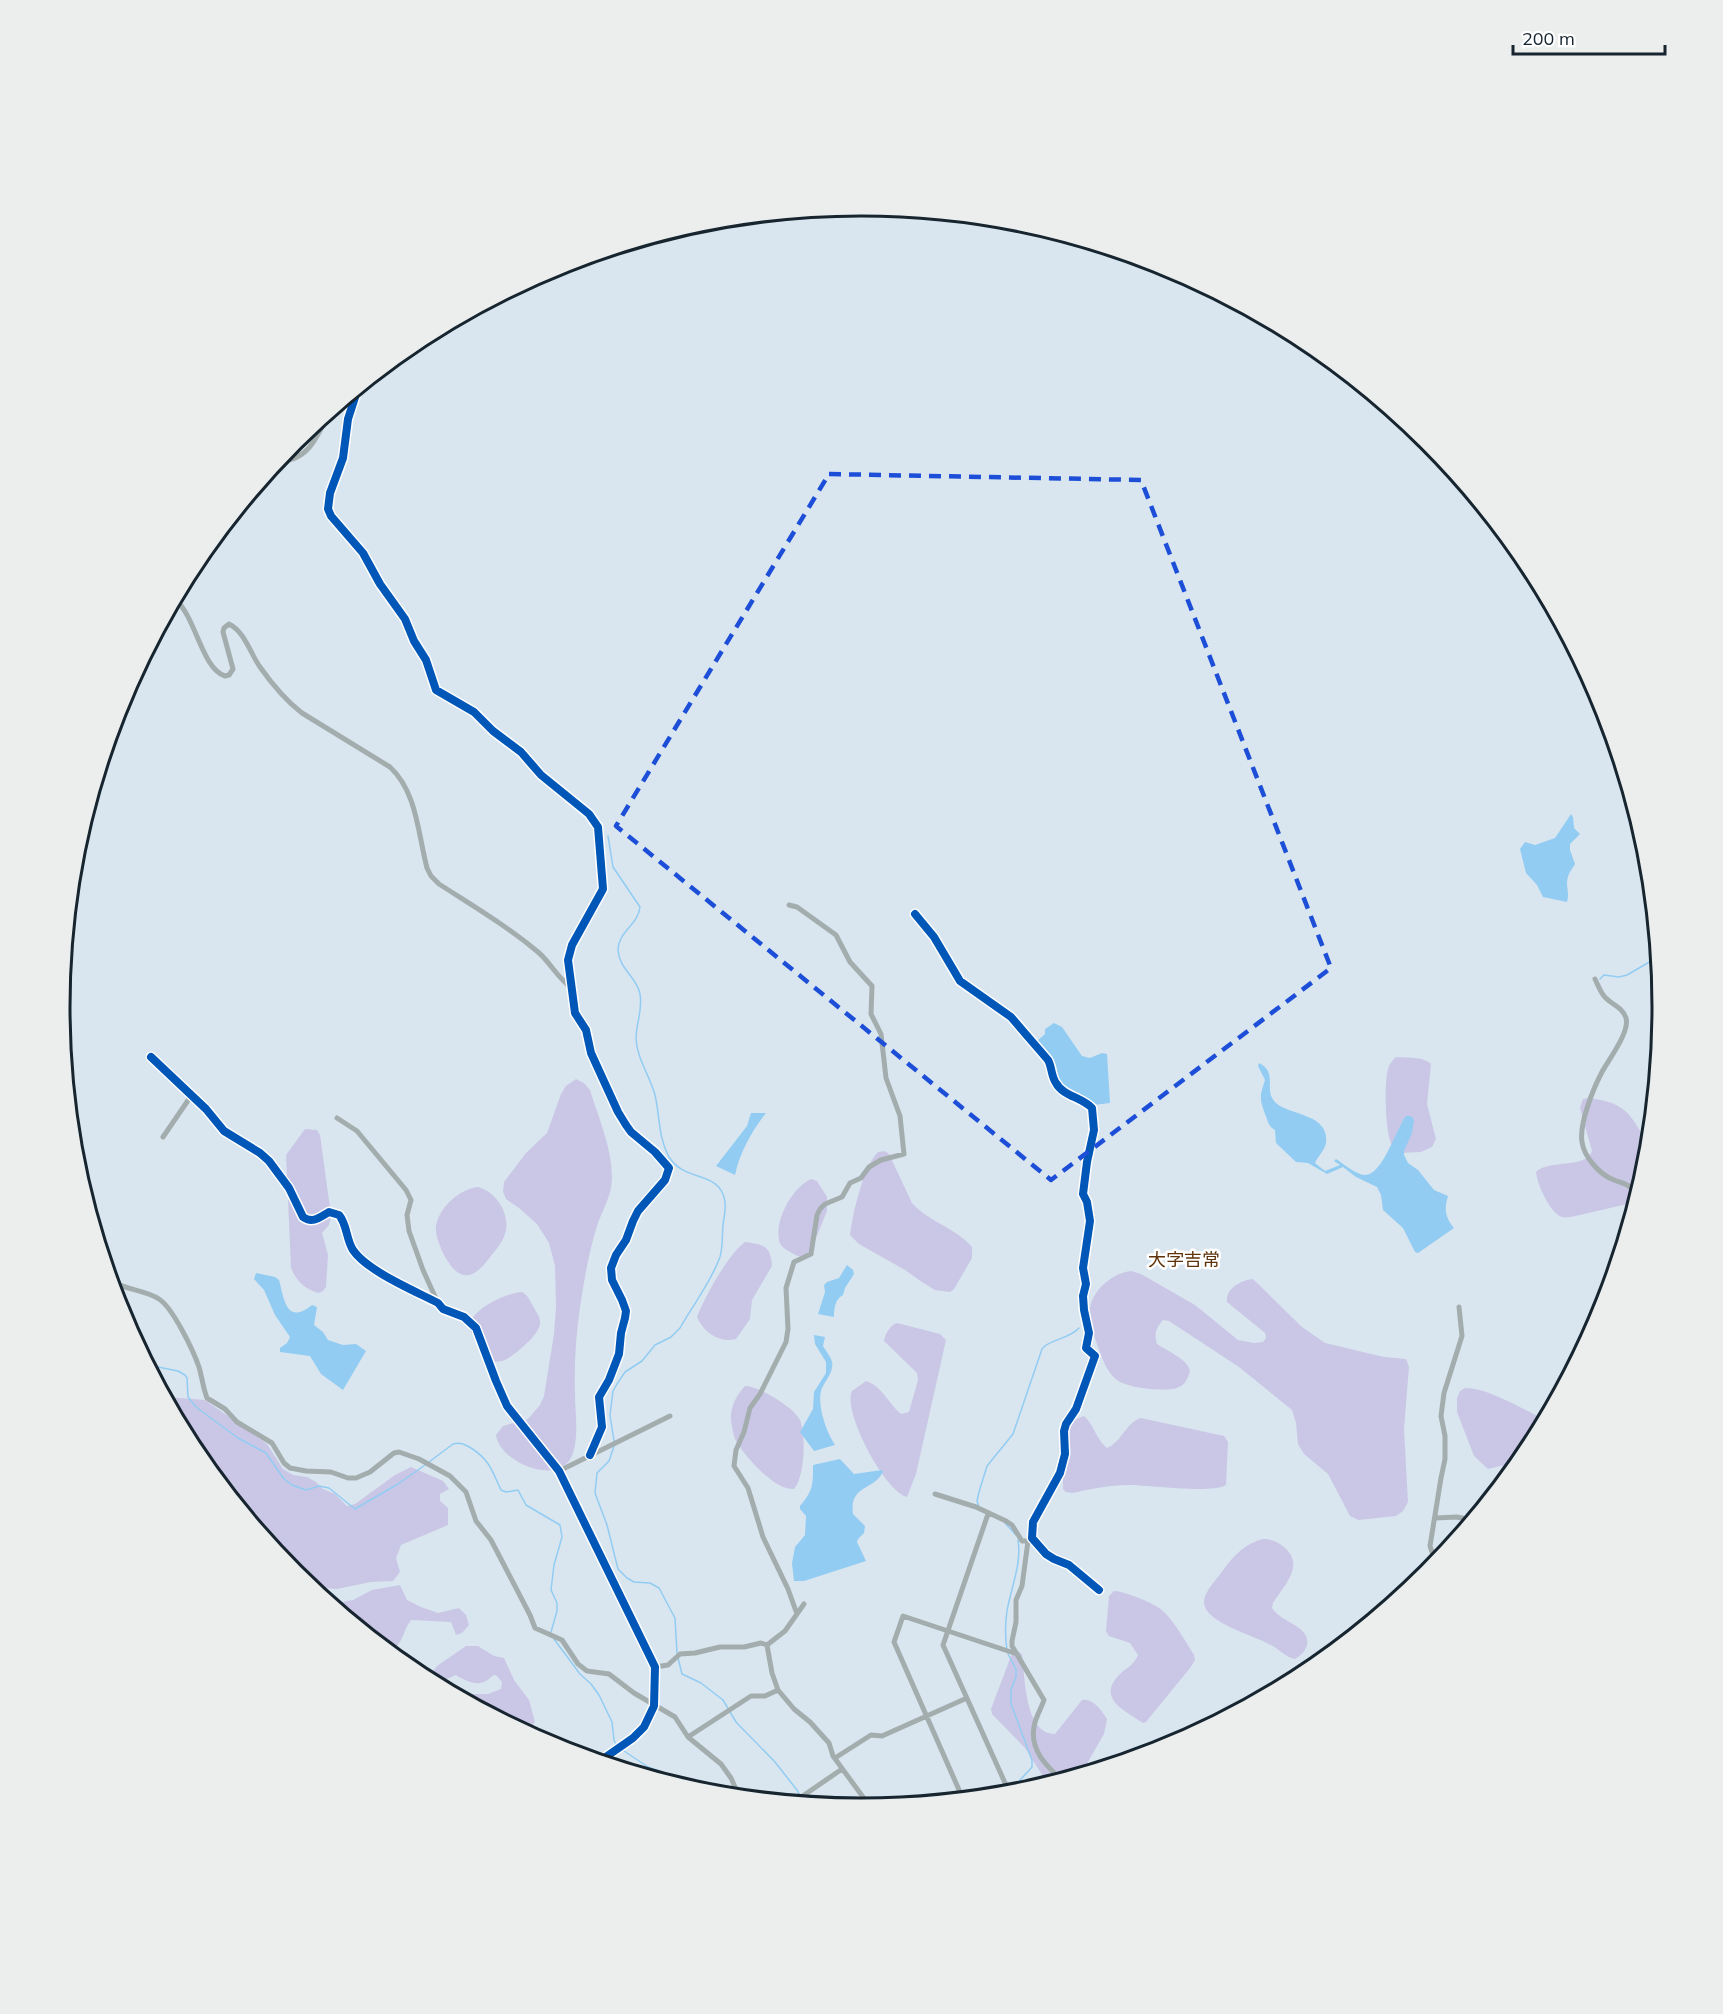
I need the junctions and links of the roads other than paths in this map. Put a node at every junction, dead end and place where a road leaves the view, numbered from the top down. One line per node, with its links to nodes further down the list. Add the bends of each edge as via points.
1 (354, 401): 8 (street, via 343,458 328,502 331,516 363,553 405,619 436,690 474,712 589,814 598,827 603,889 569,953)
2 (316, 435): 3 (street, via 308,449)
3 (291, 460)
4 (181, 604): 8 (street, via 216,672 225,676 233,669 223,632 230,624 290,703 399,776 408,792 431,876 518,936)
5 (789, 905): 28 (street, via 836,935 850,962 872,986 871,1014 881,1034 886,1078 900,1116 904,1154 869,1167 861,1178 850,1183 842,1197 820,1209 811,1254 794,1263 789,1275 786,1342 750,1408 736,1450 735,1466 748,1488 763,1537)
6 (915, 914): 24 (street, via 960,981 1019,1025 1048,1059 1060,1089 1092,1108 1094,1130 1083,1194 1090,1221 1083,1296 1089,1333 1086,1348 1095,1356 1076,1409 1066,1424 1065,1454 1059,1473 1033,1522)
7 (1595, 979): 13 (street, via 1604,996 1619,1007 1627,1024 1592,1094 1581,1131 1582,1144 1599,1171)
8 (573, 989): 18 (street, via 575,1012 618,1112 631,1132 669,1168 661,1186 638,1211 611,1268 612,1280 626,1311 619,1354 599,1397 602,1427)
9 (151, 1057): 10 (street)
10 (191, 1096): 12 (street); 15 (street, via 224,1131 269,1161 289,1188 303,1217 315,1220 329,1212 339,1215 360,1258)
11 (337, 1118): 15 (street, via 357,1131 410,1197 409,1231)
12 (163, 1137)
13 (1631, 1187)
14 (122, 1287): 35 (street, via 166,1305 194,1354 207,1398 272,1443 290,1468 356,1478 399,1452 450,1476 466,1492 476,1521 491,1540 535,1628 562,1640 586,1671 609,1674)
15 (438, 1303): 19 (street, via 476,1328 507,1406)
16 (1459, 1307): 22 (street, via 1462,1336 1444,1393 1441,1416 1445,1459)
17 (670, 1416): 18 (street)
18 (590, 1455): 19 (street)
19 (559, 1471): 32 (street)
20 (935, 1494): 21 (street)
21 (988, 1514): 24 (street, via 1006,1521 1022,1540); 29 (street)
22 (1435, 1518): 23 (street); 25 (street, via 1430,1546)
23 (1465, 1519)
24 (1030, 1540): 26 (street); 31 (street, via 1016,1600 1012,1641)
25 (1433, 1553)
26 (1099, 1590)
27 (804, 1604): 28 (street)
28 (797, 1614): 30 (street, via 785,1631)
29 (948, 1631): 31 (street); 34 (street, via 943,1645); 36 (street, via 903,1616 894,1642)
30 (767, 1645): 32 (street, via 680,1654 668,1665); 33 (street)
31 (1017, 1654): 41 (street, via 1044,1700 1034,1725 1033,1741 1039,1757)
32 (655, 1666): 35 (street)
33 (778, 1690): 37 (street, via 765,1696 751,1696); 39 (street, via 829,1743)
34 (967, 1698): 36 (street); 42 (street)
35 (654, 1706): 37 (street, via 675,1717); 38 (street, via 644,1727)
36 (927, 1717): 39 (street, via 882,1736 871,1736); 44 (street)
37 (688, 1737): 43 (street, via 721,1764)
38 (607, 1756)
39 (835, 1758): 40 (street)
40 (842, 1768): 45 (street); 46 (street)
41 (1055, 1774)
42 (1006, 1785)
43 (736, 1788)
44 (960, 1791)
45 (803, 1795)
46 (864, 1798)

